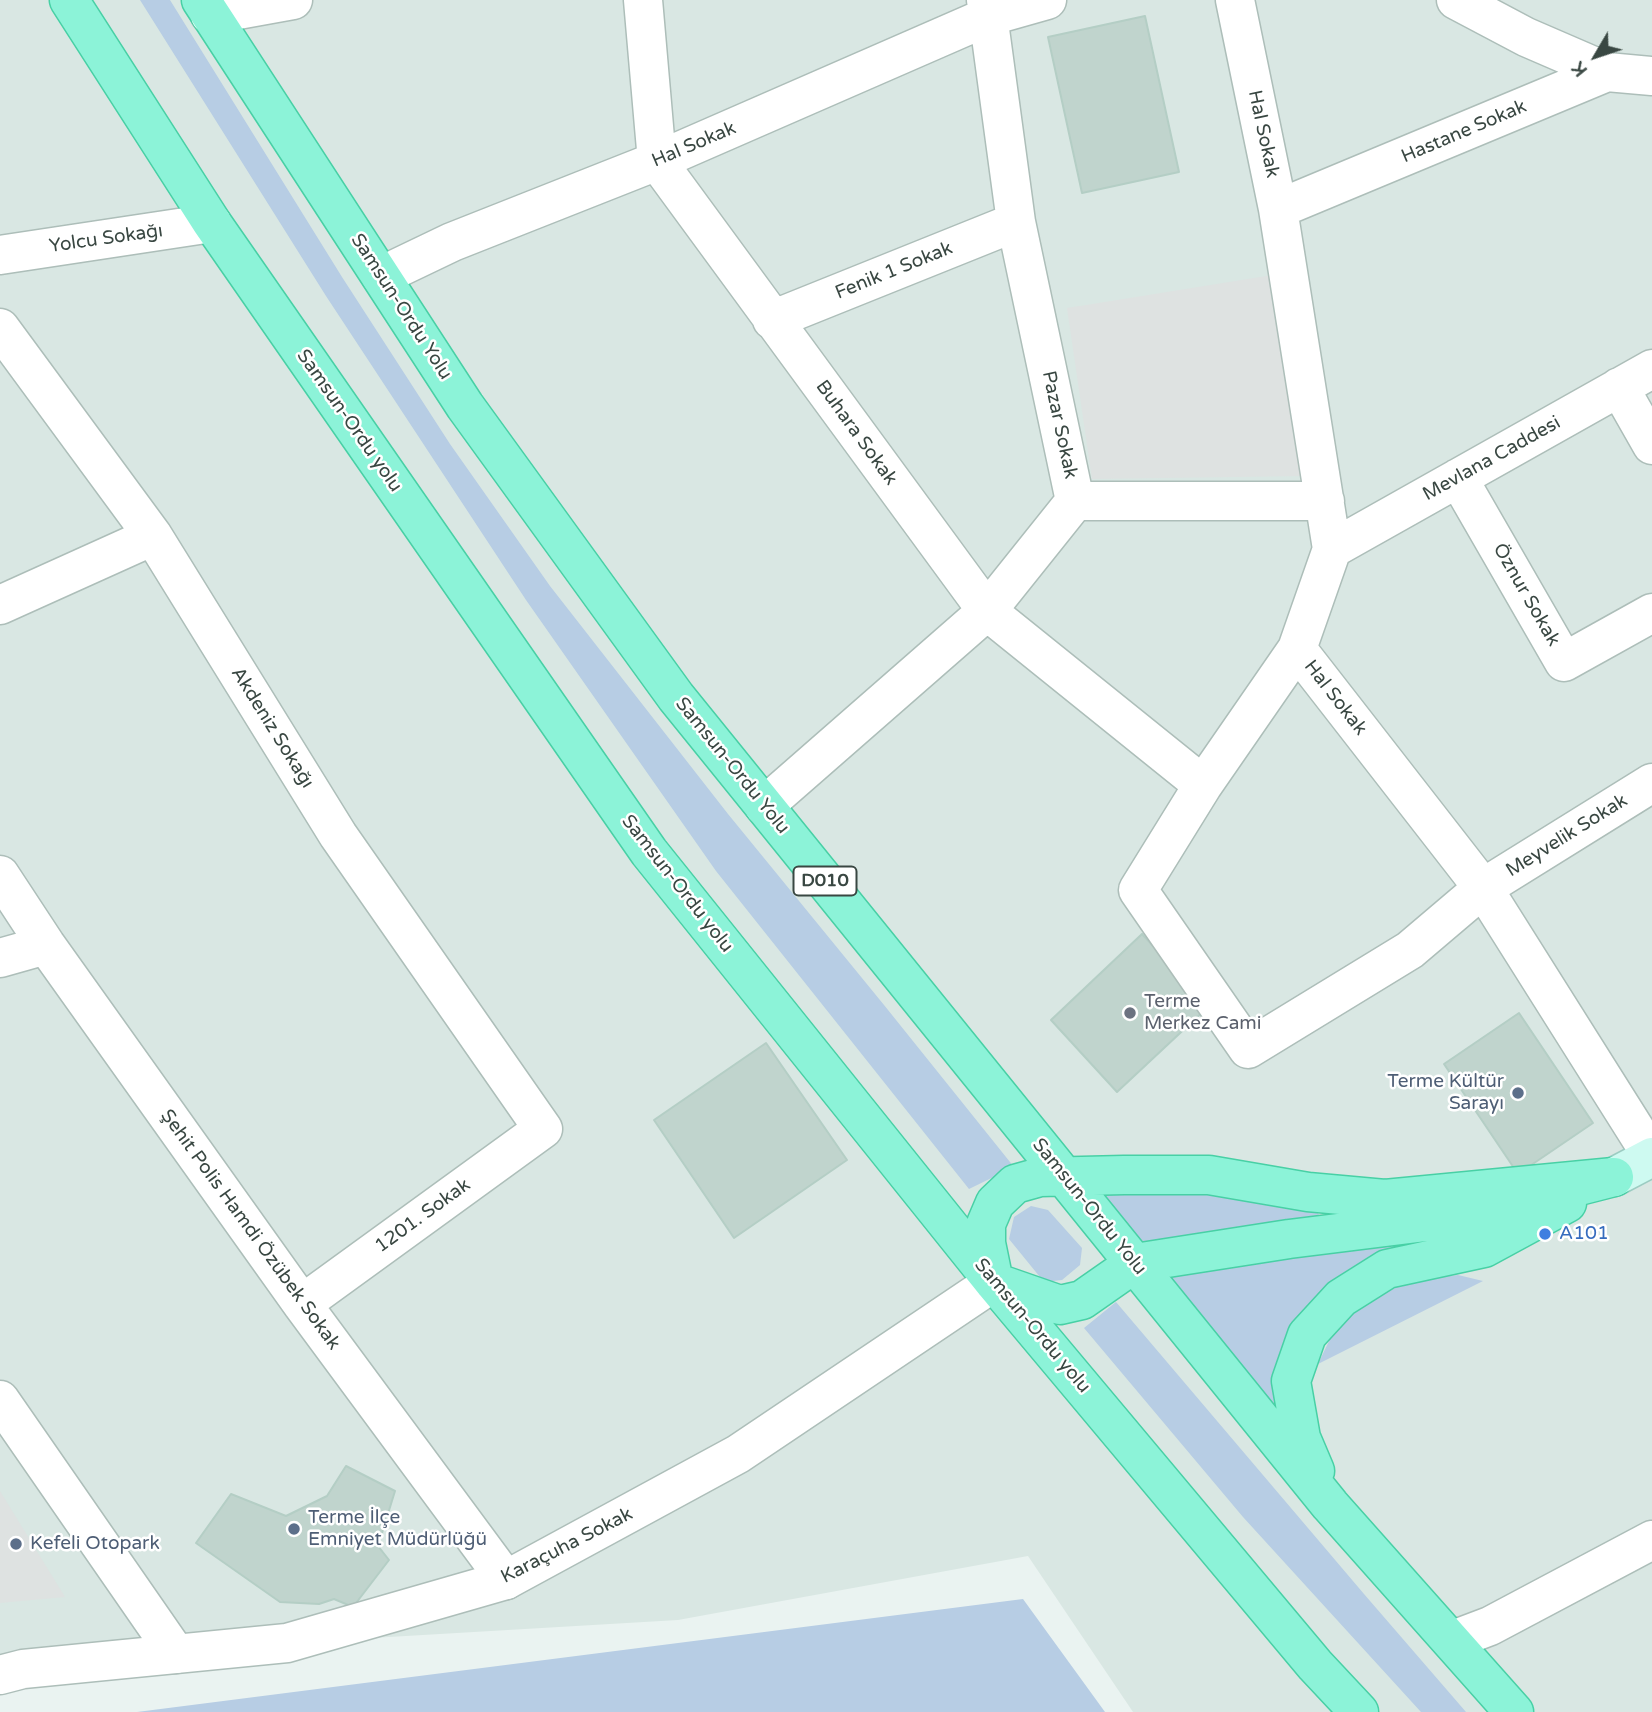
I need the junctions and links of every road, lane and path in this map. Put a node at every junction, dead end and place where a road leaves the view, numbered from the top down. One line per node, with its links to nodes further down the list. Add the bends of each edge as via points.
1 (69, 0): 14 (highway, Samsun-Ordu yolu)
2 (293, 0): 7 (street)
3 (643, 0): 11 (street)
4 (1047, 0): 8 (street, Hal Sokak)
5 (1235, 0): 12 (street, Hal Sokak)
6 (1456, 0): 9 (street)
7 (206, 7): 16 (highway, Samsun-Ordu Yolu / D010)
8 (987, 8): 11 (street, Hal Sokak); 13 (street, Pazar Sokak)
9 (1606, 72): 10 (street, Hastane Sokak); 12 (street, Hastane Sokak)
10 (1652, 76)
11 (657, 161): 16 (street, Hal Sokak); 17 (street, Buhara Sokak)
12 (1278, 209): 24 (street, Hal Sokak)
13 (1016, 222): 17 (street, Fenik 1 Sokak); 23 (street, Pazar Sokak)
14 (212, 223): 15 (street, Yolcu Sokağı); 43 (highway, Samsun-Ordu yolu, via 649,852)
15 (0, 255)
16 (381, 275): 33 (highway, Samsun-Ordu Yolu / D010, via 473,417 676,697)
17 (772, 320): 28 (street, Buhara Sokak)
18 (0, 328): 25 (street, Akdeniz Sokağı)
19 (1652, 369): 20 (street, Mevlana Caddesi)
20 (1619, 387): 21 (street); 22 (street, Mevlana Caddesi)
21 (1652, 445)
22 (1458, 478): 26 (street, Mevlana Caddesi); 29 (street, Öznur Sokak, via 1564,662)
23 (1075, 501): 24 (street); 28 (street, Pazar Sokak)
24 (1325, 501): 26 (street, Hal Sokak)
25 (153, 536): 27 (street); 38 (street, Akdeniz Sokağı, via 338,835)
26 (1332, 549): 30 (street, Hal Sokak)
27 (0, 605)
28 (987, 611): 32 (street, Buhara Sokak); 33 (street, Pazar Sokak)
29 (1652, 613)
30 (1297, 649): 32 (street); 35 (street, Hal Sokak)
31 (1652, 783): 35 (street, Meyvelik Sokak)
32 (1203, 785): 35 (street, Meyvelik Sokak, via 1138,890 1248,1049 1410,950)
33 (764, 806): 40 (highway, Samsun-Ordu Yolu / D010)
34 (0, 875): 36 (street, Şehit Polis Hamdi Özübek Sokak)
35 (1483, 888): 39 (street, Hal Sokak)
36 (47, 945): 37 (street); 44 (street, Şehit Polis Hamdi Özübek Sokak)
37 (0, 958)
38 (543, 1129): 44 (street, 1201. Sokak)
39 (1652, 1156): 41 (main road)
40 (1064, 1176): 41 (highway, via 1209,1175 1385,1199); 42 (highway, Samsun-Ordu Yolu / D010); 43 (highway, via 1015,1184 995,1203 986,1224)
41 (1614, 1177): 42 (highway, via 1450,1219); 46 (highway, via 1484,1248 1387,1269 1341,1298 1307,1335 1291,1381 1301,1438)
42 (1135, 1264): 43 (highway, via 1082,1300 1060,1305); 46 (highway, Samsun-Ordu Yolu / D010)
43 (994, 1282): 48 (street, Karaçuha Sokak, via 738,1454); 52 (highway, Samsun-Ordu yolu)
44 (302, 1304): 48 (street, Şehit Polis Hamdi Özübek Sokak)
45 (0, 1400): 50 (street)
46 (1330, 1505): 49 (highway, Samsun-Ordu Yolu / D010)
47 (1652, 1540): 49 (street, via 1490,1626)
48 (506, 1580): 50 (street, Karaçuha Sokak, via 287,1643)
49 (1453, 1640): 53 (highway, Samsun-Ordu Yolu / D010)
50 (176, 1654): 51 (street, Karaçuha Sokak)
51 (0, 1675)
52 (1359, 1712)
53 (1514, 1712)

